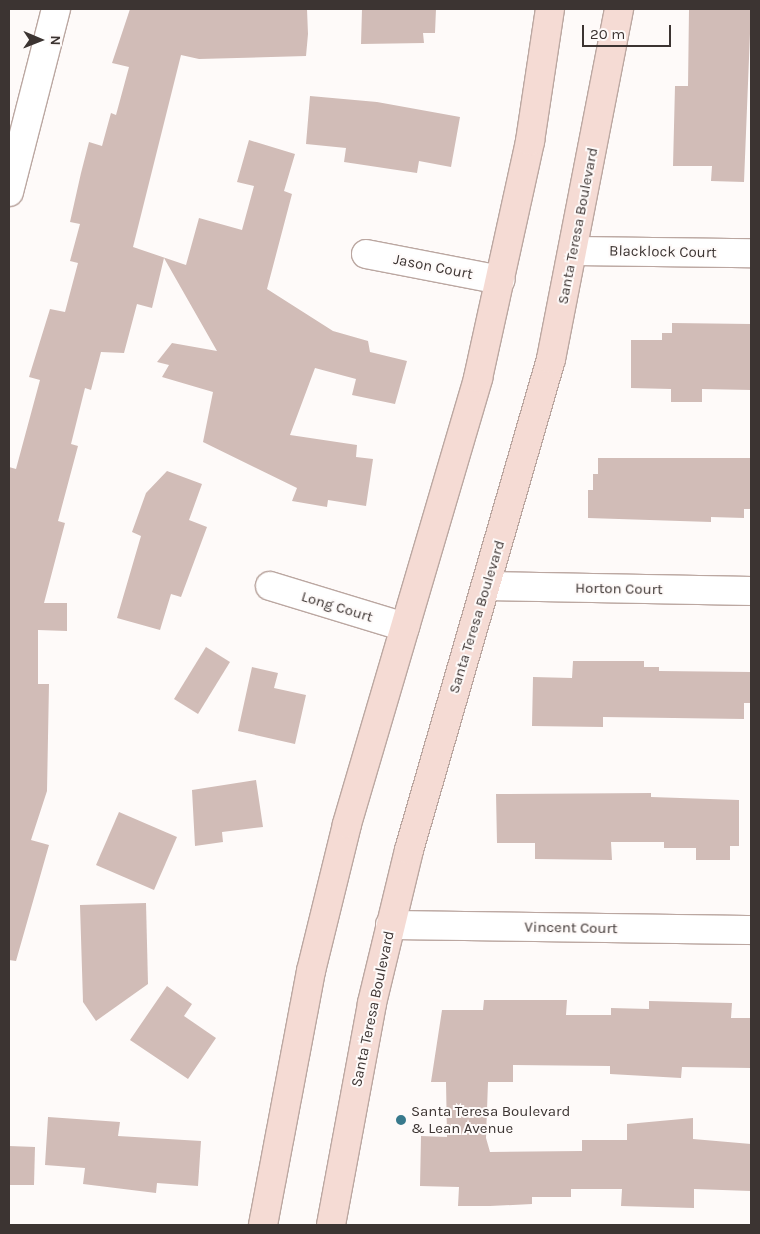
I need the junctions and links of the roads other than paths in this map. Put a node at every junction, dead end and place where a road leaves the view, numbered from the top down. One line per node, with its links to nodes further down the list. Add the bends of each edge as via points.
1 (56, 9): 4 (street)
2 (550, 9): 8 (main road, via 530,141)
3 (618, 9): 5 (main road, Santa Teresa Boulevard)
4 (9, 192)
5 (575, 251): 7 (street, Blacklock Court); 10 (main road, Santa Teresa Boulevard, via 524,463)
6 (366, 254): 8 (street, Jason Court)
7 (751, 254)
8 (500, 280): 12 (main road, via 478,378)
9 (270, 586): 12 (street, Long Court)
10 (487, 586): 11 (street, Horton Court); 13 (main road, Santa Teresa Boulevard, via 428,777)
11 (751, 592)
12 (405, 627): 15 (main road, via 369,743 321,929)
13 (390, 925): 14 (street, Vincent Court); 16 (main road, Santa Teresa Boulevard)
14 (751, 930)
15 (263, 1225)
16 (331, 1225)

